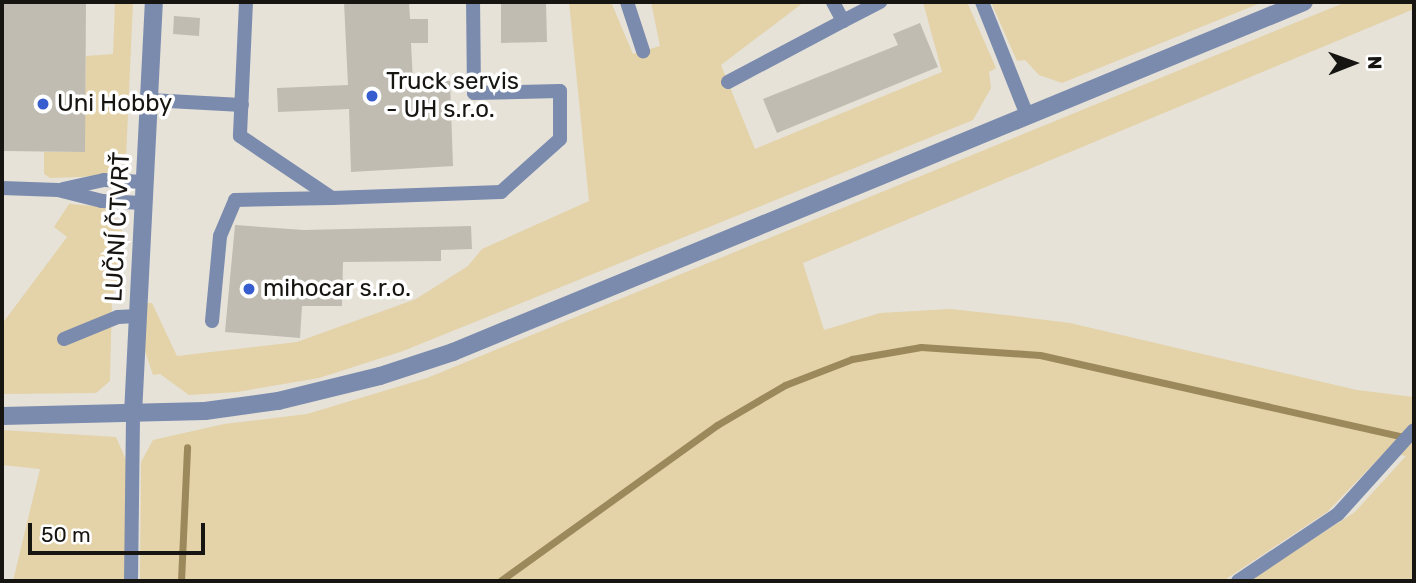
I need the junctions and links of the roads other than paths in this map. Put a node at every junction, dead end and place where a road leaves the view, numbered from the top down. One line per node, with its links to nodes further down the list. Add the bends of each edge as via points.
1 (154, 2): 12 (street, LUČNÍ ČTVRŤ)
2 (246, 2): 13 (lane)
3 (473, 2): 18 (lane, via 474,93 560,91 561,139 501,192)
4 (627, 2): 10 (lane)
5 (833, 2): 9 (lane)
6 (880, 2): 9 (lane)
7 (982, 2): 14 (lane)
8 (1304, 2): 14 (street)
9 (843, 21): 11 (lane)
10 (643, 51)
11 (728, 82)
12 (150, 100): 13 (lane); 15 (street, LUČNÍ ČTVRŤ)
13 (242, 105): 18 (lane, via 240,136)
14 (1027, 115): 23 (street, via 405,368 278,401)
15 (144, 182): 17 (lane, via 104,180); 19 (street, LUČNÍ ČTVRŤ)
16 (2, 188): 17 (lane)
17 (58, 190): 19 (lane, via 102,201)
18 (332, 198): 21 (lane, via 235,200 220,236)
19 (143, 204): 20 (street, LUČNÍ ČTVRŤ)
20 (138, 316): 22 (lane, via 118,317); 23 (street, LUČNÍ ČTVRŤ)
21 (212, 321)
22 (64, 339)
23 (133, 414): 24 (street); 26 (lane)
24 (2, 416)
25 (1414, 430): 27 (lane, via 1338,514)
26 (131, 581)
27 (1238, 581)

